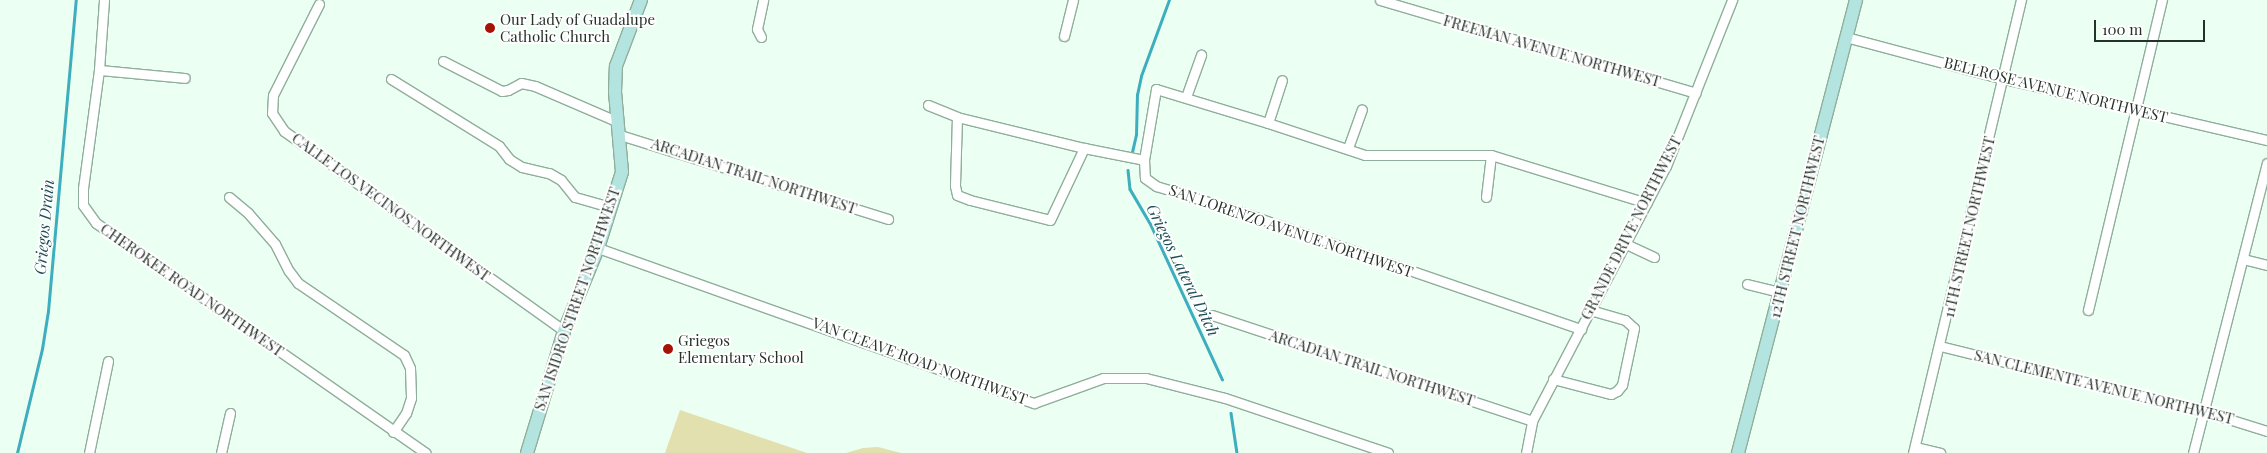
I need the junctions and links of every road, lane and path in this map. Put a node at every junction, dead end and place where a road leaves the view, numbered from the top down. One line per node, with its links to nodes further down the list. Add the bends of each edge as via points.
1 (104, 0): 16 (street, CHEROKEE ROAD NORTHWEST)
2 (642, 0): 28 (street, SAN ISIDRO STREET NORTHWEST, via 616,66)
3 (763, 0): 12 (street, via 757,28)
4 (1073, 0): 11 (street)
5 (1380, 0): 21 (street, FREEMAN AVENUE NORTHWEST)
6 (1732, 0): 21 (street, GRANDE DRIVE NORTHWEST)
7 (1856, 0): 13 (street, 12TH STREET NORTHWEST)
8 (2021, 0): 19 (street, 11TH STREET NORTHWEST)
9 (2162, 0): 25 (street, via 2137,97)
10 (319, 4): 51 (street, CALLE LOS VECINOS NORTHWEST, via 273,95 272,113 284,131)
11 (1064, 36)
12 (761, 37)
13 (1846, 37): 19 (street, BELLROSE AVENUE NORTHWEST); 46 (street, 12TH STREET NORTHWEST)
14 (1201, 56): 22 (street)
15 (443, 61): 28 (street, ARCADIAN TRAIL NORTHWEST, via 502,91 521,83 535,86)
16 (99, 70): 17 (street); 59 (street, CHEROKEE ROAD NORTHWEST, via 83,189 83,205 96,223)
17 (185, 78)
18 (391, 79): 38 (street, via 499,146 515,163 562,180 574,197)
19 (2004, 79): 25 (street, BELLROSE AVENUE NORTHWEST); 52 (street, 11TH STREET NORTHWEST)
20 (1282, 80): 27 (street)
21 (1696, 93): 37 (street, GRANDE DRIVE NORTHWEST)
22 (1186, 97): 27 (street); 33 (street, via 1156,89)
23 (928, 105): 26 (street)
24 (1362, 109): 31 (street)
25 (2137, 110): 29 (street, BELLROSE AVENUE NORTHWEST); 48 (street)
26 (958, 117): 30 (street); 30 (street, via 957,195 1050,220)
27 (1268, 123): 31 (street)
28 (619, 128): 38 (street, SAN ISIDRO STREET NORTHWEST, via 622,172); 39 (street, ARCADIAN TRAIL NORTHWEST)
29 (2267, 140)
30 (1084, 148): 33 (street)
31 (1348, 148): 32 (street, via 1365,155)
32 (1491, 155): 36 (street); 37 (street)
33 (1144, 160): 50 (street, SAN LORENZO AVENUE NORTHWEST, via 1145,178 1156,186)
34 (2267, 163): 43 (street)
35 (229, 197): 59 (street, via 275,244 288,271 298,283 404,355 410,368 412,398)
36 (1486, 197)
37 (1647, 203): 40 (street, GRANDE DRIVE NORTHWEST)
38 (610, 207): 41 (street, SAN ISIDRO STREET NORTHWEST)
39 (888, 219)
40 (1626, 244): 42 (street); 47 (street, GRANDE DRIVE NORTHWEST)
41 (598, 248): 51 (street, SAN ISIDRO STREET NORTHWEST); 65 (street, VAN CLEAVE ROAD NORTHWEST, via 1034,403 1103,378 1146,378 1226,398)
42 (1654, 257)
43 (2243, 259): 44 (street); 55 (street)
44 (2267, 265)
45 (1747, 284): 46 (street)
46 (1780, 292): 67 (street, 12TH STREET NORTHWEST)
47 (1591, 310): 50 (street, GRANDE DRIVE NORTHWEST); 54 (street, via 1625,320 1634,328 1622,385 1611,394)
48 (2088, 310)
49 (1212, 315): 57 (street, ARCADIAN TRAIL NORTHWEST)
50 (1581, 329): 54 (street, GRANDE DRIVE NORTHWEST)
51 (564, 332): 64 (street, SAN ISIDRO STREET NORTHWEST)
52 (1940, 346): 55 (street, SAN CLEMENTE AVENUE NORTHWEST); 60 (street, 11TH STREET NORTHWEST)
53 (108, 361): 61 (street)
54 (1552, 379): 57 (street, GRANDE DRIVE NORTHWEST)
55 (2203, 411): 58 (street, SAN CLEMENTE AVENUE NORTHWEST); 69 (street)
56 (230, 413): 62 (street)
57 (1532, 421): 66 (street, GRANDE DRIVE NORTHWEST)
58 (2267, 430)
59 (393, 432): 63 (street, CHEROKEE ROAD NORTHWEST)
60 (1914, 450): 68 (street)
61 (89, 453)
62 (221, 453)
63 (426, 453)
64 (527, 453)
65 (1388, 453)
66 (1526, 453)
67 (1738, 453)
68 (1940, 453)
69 (2193, 453)

